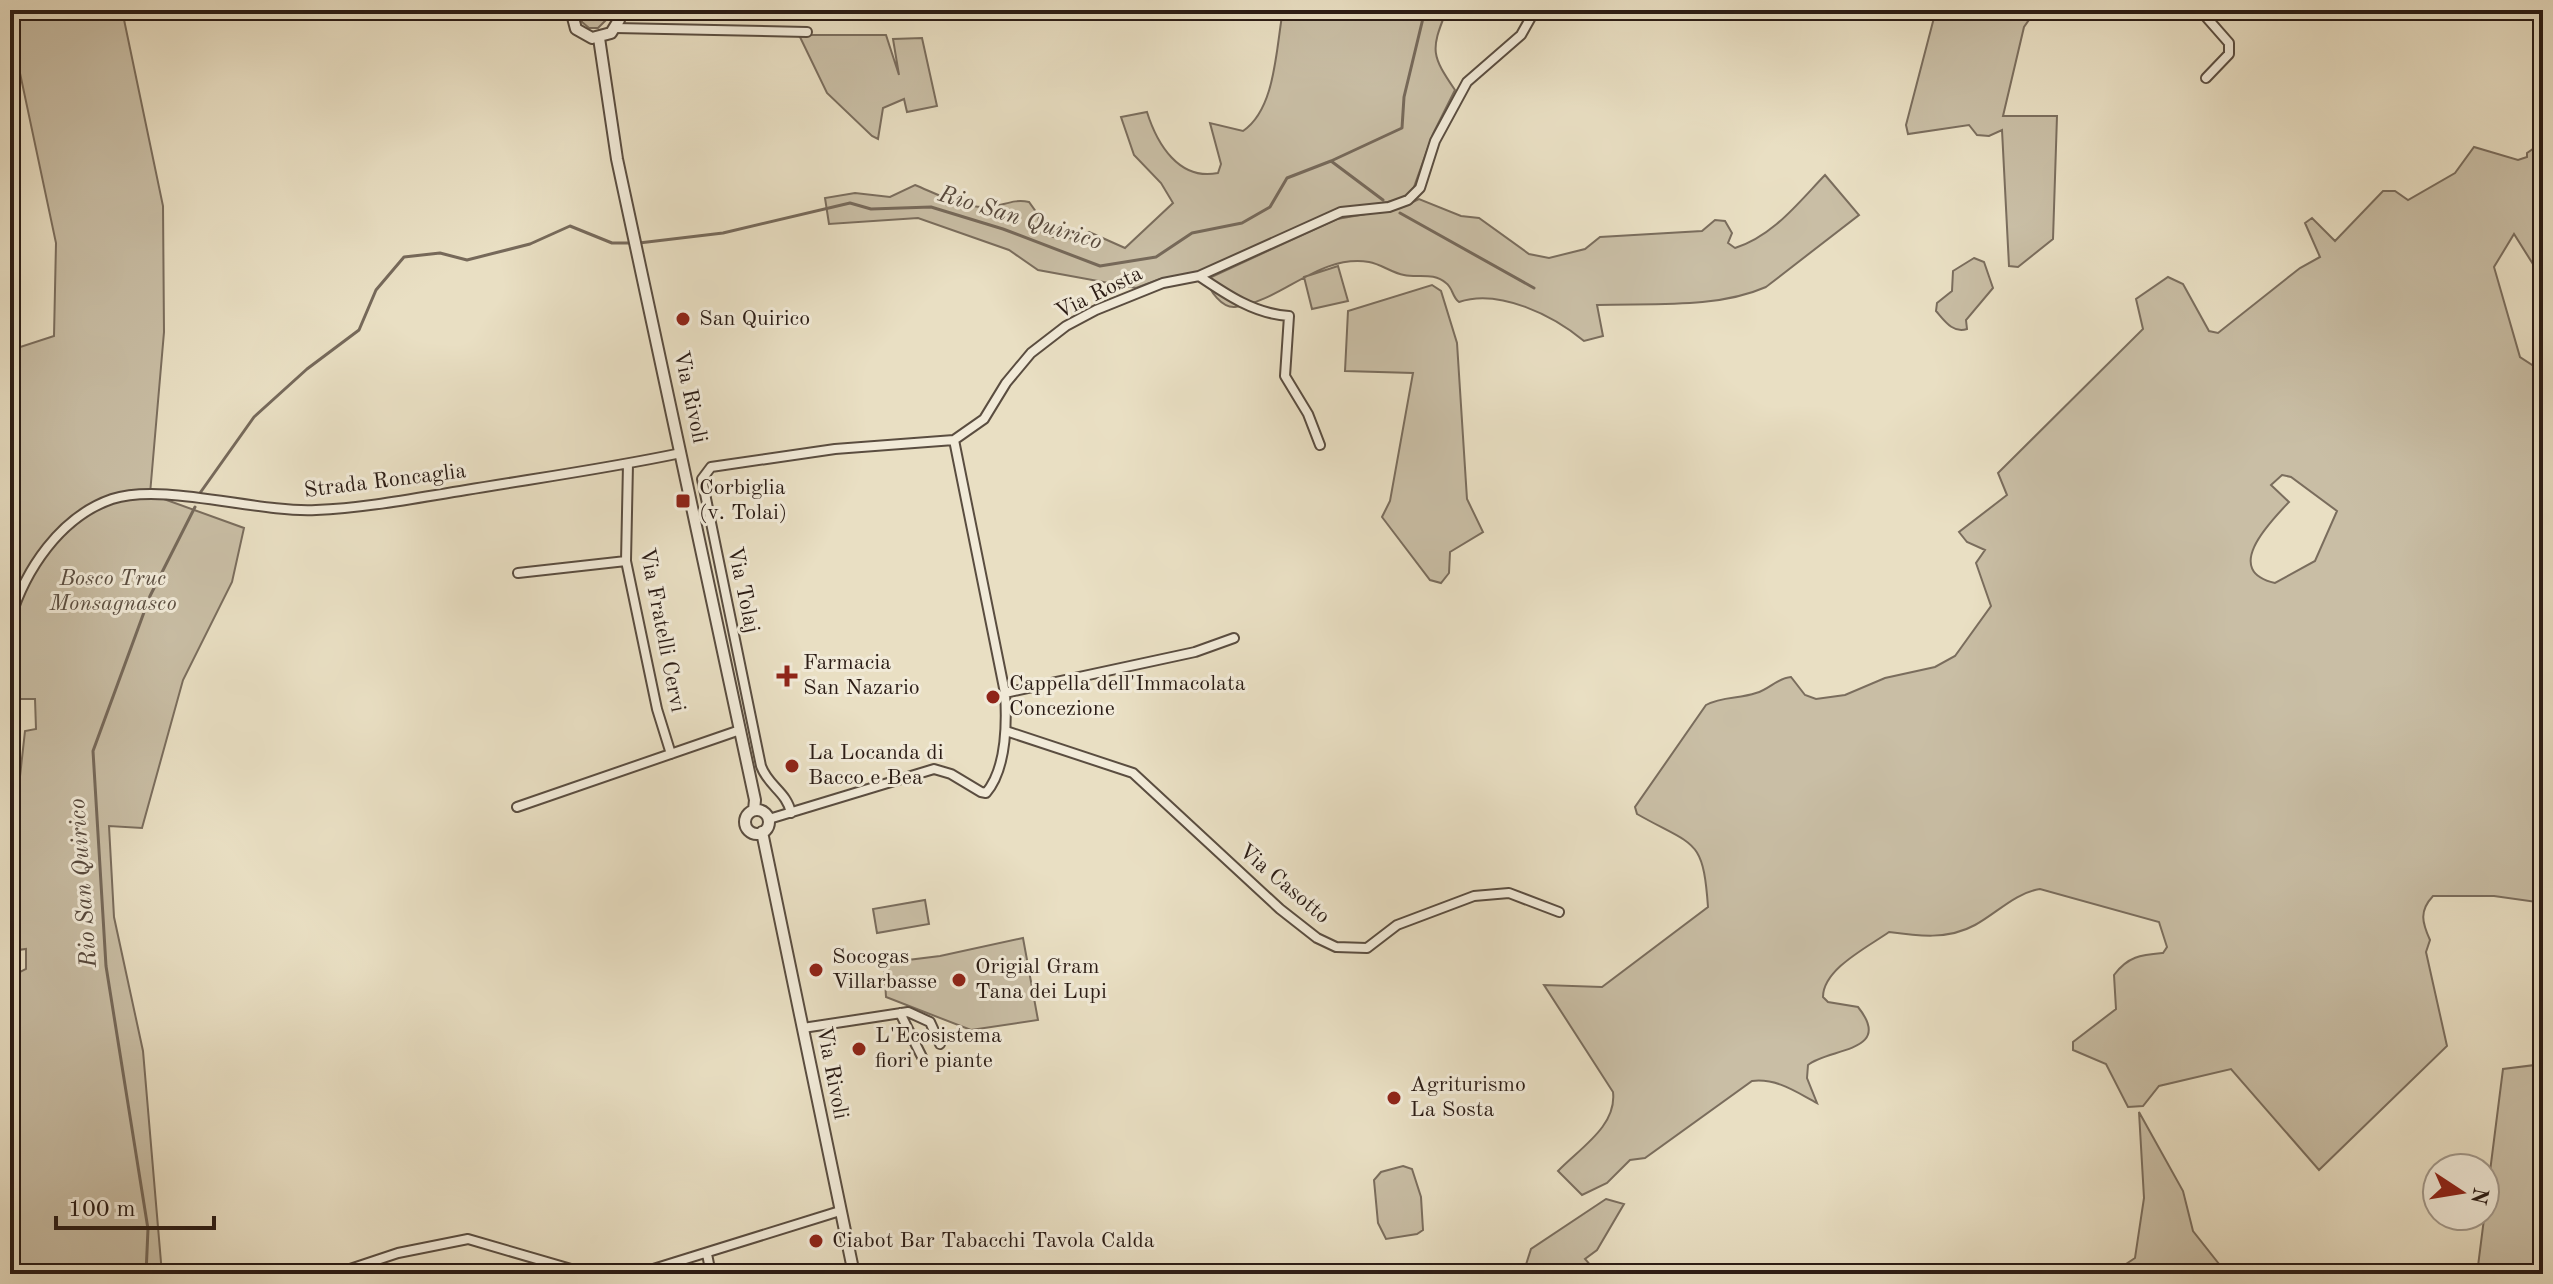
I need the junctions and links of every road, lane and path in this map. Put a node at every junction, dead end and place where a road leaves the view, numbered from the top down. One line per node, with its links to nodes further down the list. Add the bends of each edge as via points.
1 (571, 10): 7 (street, via 576,29)
2 (619, 10): 5 (street)
3 (1535, 10): 9 (street, Via Rosta, via 1521,35 1467,82 1435,141 1420,188 1408,200 1341,212)
4 (2200, 10): 8 (street, via 2229,43 2229,54)
5 (615, 28): 6 (street); 7 (street)
6 (807, 32)
7 (599, 38): 12 (street, Via Rivoli, via 609,115)
8 (2206, 78)
9 (1199, 276): 10 (street, Via Rosta, via 1163,283 1066,326 1031,353 984,419); 11 (street, via 1250,307 1289,316 1285,376)
10 (954, 440): 18 (street); 24 (street, Via Tolaj, via 835,449 704,472 761,766 785,796)
11 (1320, 445)
12 (681, 453): 13 (street, Strada Roncaglia); 19 (street, Via Rivoli)
13 (628, 464): 14 (street, Via Fratelli Cervi); 16 (street, Strada Roncaglia, via 324,510 150,494 112,500 76,519 55,539 24,583)
14 (626, 561): 15 (street); 21 (street, Via Fratelli Cervi)
15 (518, 573)
16 (10, 620)
17 (1234, 638): 18 (street, via 1195,652)
18 (1005, 693): 20 (street)
19 (740, 730): 21 (street); 23 (street, Via Rivoli)
20 (1006, 731): 24 (street, via 986,793 934,769); 27 (street, Via Casotto, via 1133,773 1280,909 1336,947 1367,948 1397,925 1474,896 1509,893)
21 (671, 754): 22 (street)
22 (517, 807)
23 (754, 810): 25 (street); 26 (street, Via Rivoli, via 746,825)
24 (791, 813): 25 (street)
25 (769, 819): 26 (street)
26 (762, 832): 29 (street, Via Rivoli)
27 (1559, 912)
28 (900, 1013): 29 (street); 30 (street, via 930,1022); 31 (street)
29 (803, 1028): 32 (street, Via Rivoli)
30 (940, 1044)
31 (922, 1057)
32 (840, 1211): 33 (street); 36 (street, Via Rivoli)
33 (707, 1254): 34 (street, via 650,1270 578,1271 468,1239 398,1253); 35 (street)
34 (335, 1274)
35 (711, 1274)
36 (854, 1274)

